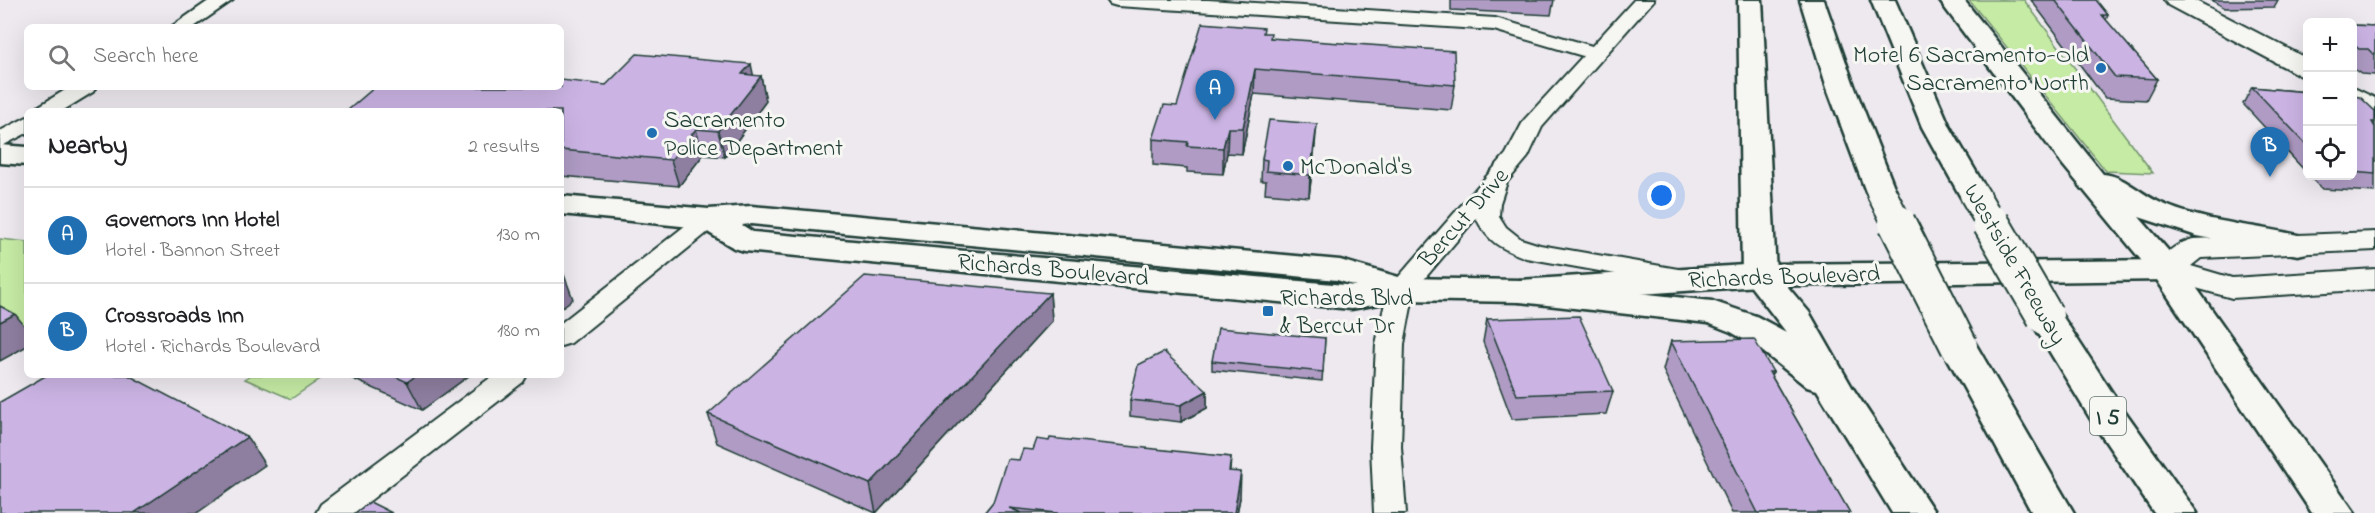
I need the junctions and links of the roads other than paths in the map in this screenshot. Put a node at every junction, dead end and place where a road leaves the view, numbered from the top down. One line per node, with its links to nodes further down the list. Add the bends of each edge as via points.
1 (224, 0): 9 (street)
2 (1117, 0): 10 (street, via 1495,24)
3 (1644, 0): 10 (street, Bercut Drive)
4 (1750, 0): 27 (main road)
5 (1812, 0): 38 (main road, bridge, via 1881,192 1959,346)
6 (1883, 0): 39 (main road, Westside Freeway / I 5, bridge, via 1936,127 1974,194 2044,316)
7 (1951, 0): 20 (main road)
8 (2176, 0): 11 (street)
9 (186, 24)
10 (1596, 53): 21 (street, Bercut Drive, via 1532,125 1516,157)
11 (2303, 68)
12 (80, 90): 14 (street)
13 (2357, 98): 15 (street)
14 (52, 108)
15 (2375, 109)
16 (24, 125): 17 (street)
17 (0, 141)
18 (0, 154): 19 (main road)
19 (24, 156)
20 (2074, 159): 25 (main road, via 2124,197 2174,220); 26 (main road)
21 (1499, 177): 28 (street, via 1487,216 1491,226 1512,244 1535,252); 30 (street, Bercut Drive)
22 (564, 205): 23 (main road, Richards Boulevard)
23 (709, 219): 30 (main road, Richards Boulevard, via 745,241 1351,298); 32 (street)
24 (2375, 241): 25 (street)
25 (2298, 245): 26 (street, via 2193,249)
26 (2168, 270): 27 (main road, Richards Boulevard); 29 (street, Richards Boulevard, via 2232,288); 40 (main road)
27 (1759, 275): 28 (main road, Richards Boulevard); 34 (main road, via 1797,320)
28 (1684, 278): 31 (main road, Richards Boulevard)
29 (2375, 279)
30 (1401, 289): 31 (main road, Richards Boulevard); 36 (street, Bercut Drive, via 1390,344 1386,447)
31 (1520, 291): 34 (main road, via 1712,312 1742,321 1783,346)
32 (564, 335)
33 (509, 378): 35 (street)
34 (1837, 393): 37 (main road)
35 (332, 513)
36 (1390, 513)
37 (1914, 513)
38 (2053, 513)
39 (2176, 513)
40 (2334, 513)

